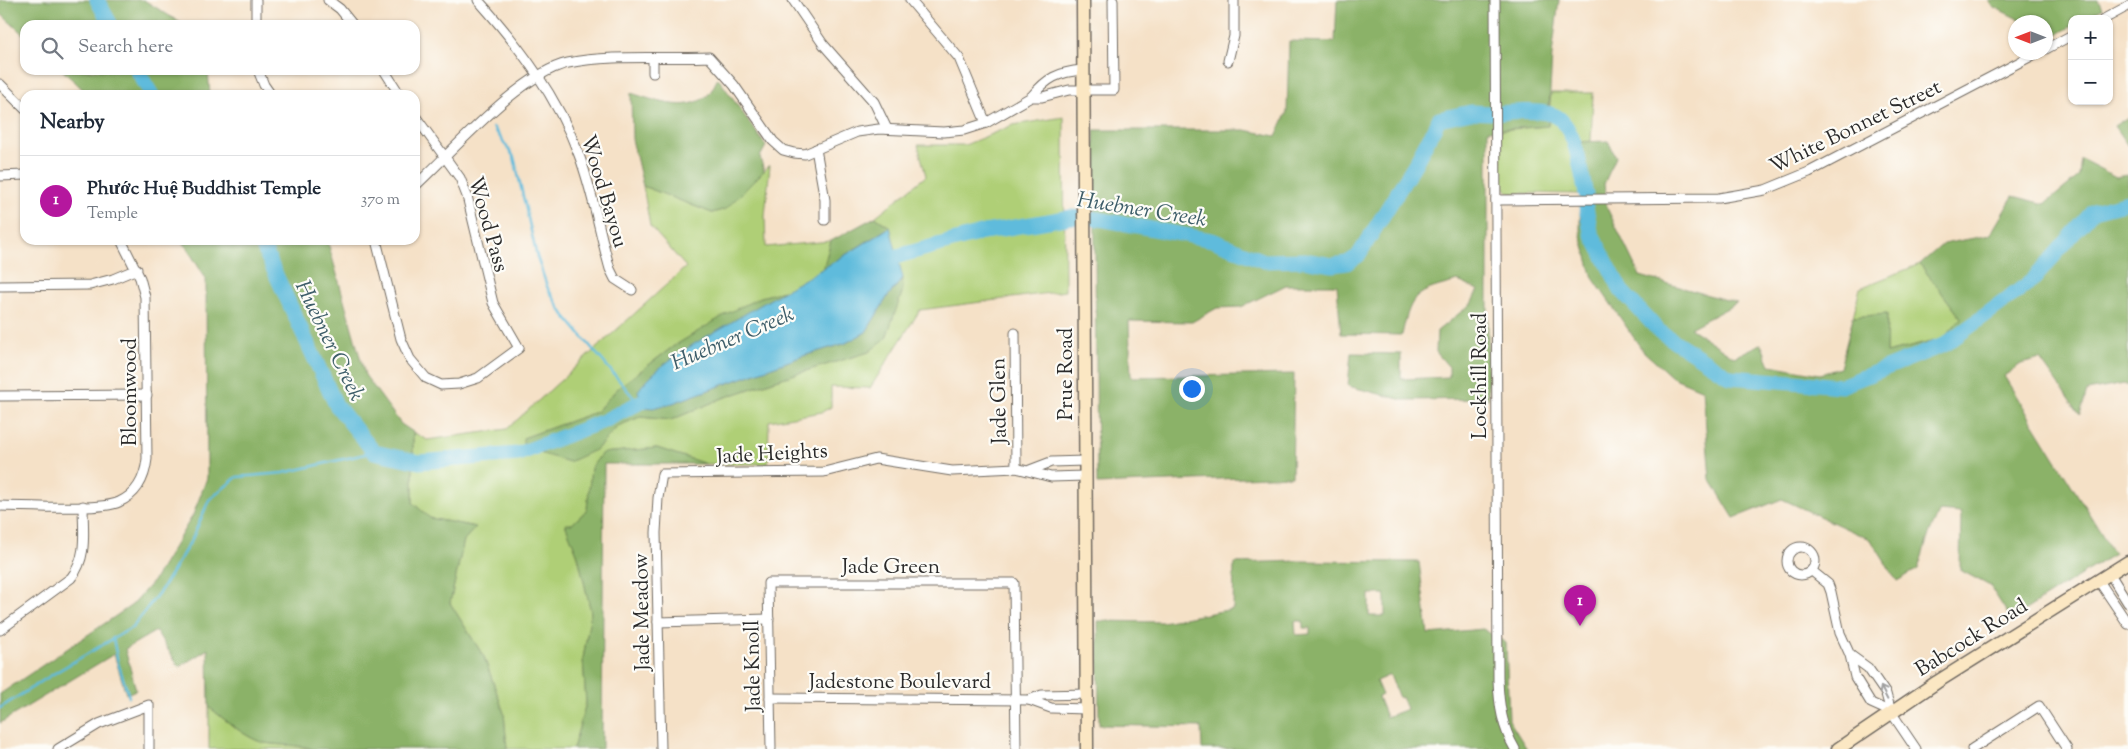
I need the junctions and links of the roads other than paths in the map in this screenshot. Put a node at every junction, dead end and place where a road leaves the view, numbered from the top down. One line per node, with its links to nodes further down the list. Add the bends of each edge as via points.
1 (256, 0): 12 (street)
2 (328, 0): 13 (street)
3 (478, 0): 23 (street, Wood Bayou, via 514,39)
4 (793, 0): 34 (street, via 824,44 874,102)
5 (910, 0): 33 (street, via 959,58)
6 (1083, 0): 19 (main road, Prue Road)
7 (1114, 0): 26 (street, via 1114,90)
8 (1234, 0): 18 (street, via 1234,36)
9 (1494, 0): 40 (street, Lockhill Road)
10 (2128, 6): 11 (street)
11 (2111, 15)
12 (256, 20)
13 (349, 20)
14 (2068, 38): 15 (street)
15 (2053, 46)
16 (653, 59): 20 (street); 23 (street, via 567,63); 35 (street, via 709,57 734,85 772,141 794,154)
17 (2024, 60): 40 (street, White Bonnet Street, via 1809,172 1765,190 1719,198)
18 (1228, 61)
19 (1083, 70): 24 (street); 26 (main road, Prue Road)
20 (653, 73)
21 (260, 75): 27 (street)
22 (387, 75): 28 (street)
23 (538, 76): 36 (street, via 503,103); 46 (street, Wood Bayou, via 579,155 610,269 615,279)
24 (1052, 77): 29 (street); 30 (street)
25 (0, 84): 31 (street)
26 (1082, 89): 29 (street); 50 (main road, Prue Road)
27 (268, 90)
28 (397, 90)
29 (1057, 92): 30 (street, via 1042,98)
30 (1031, 97): 33 (street)
31 (20, 103)
32 (420, 123): 36 (street, Wood Pass)
33 (986, 123): 34 (street, via 944,132)
34 (887, 129): 35 (street, via 857,132)
35 (816, 149): 41 (street, via 825,200)
36 (446, 158): 39 (street); 43 (street, Wood Pass, via 460,178 467,196 493,303 519,348 478,378 441,385 426,378 410,359 401,339)
37 (20, 175): 38 (street)
38 (0, 176)
39 (420, 181)
40 (1496, 200): 85 (street, Lockhill Road, via 1498,689 1501,715)
41 (825, 220)
42 (124, 245): 44 (street, Bloomwood)
43 (377, 245)
44 (136, 269): 45 (street, via 90,285); 48 (street, Bloomwood, via 146,297)
45 (0, 286)
46 (632, 290)
47 (1014, 333): 52 (street, Jade Glen)
48 (147, 395): 49 (street); 58 (street, Bloomwood, via 147,459 141,483 119,502)
49 (0, 396)
50 (1085, 461): 51 (street, Jade Heights); 55 (main road, Prue Road)
51 (1057, 462): 53 (street, Jade Heights); 56 (street)
52 (1016, 468): 53 (street, Jade Heights); 54 (street, Jade Heights, via 952,470 876,459 824,472)
53 (1030, 470): 56 (street, Jade Heights, via 1041,476)
54 (662, 474): 65 (street, Jade Meadow, via 657,524)
55 (1084, 476): 56 (street, Jade Heights); 72 (main road, Prue Road)
56 (1057, 477)
57 (0, 506): 58 (street, Bloomwood)
58 (83, 506): 67 (street, via 83,551 76,572)
59 (2128, 562): 61 (main road, Babcock Road)
60 (1812, 571): 68 (street, via 1828,584 1843,644)
61 (2104, 577): 63 (street); 66 (street); 78 (main road, Babcock Road)
62 (768, 583): 64 (street, Jade Knoll); 74 (street, Jade Green, via 1014,583)
63 (2128, 603)
64 (768, 619): 65 (street); 73 (street, Jade Knoll)
65 (658, 622): 81 (street, Jade Meadow)
66 (2128, 624)
67 (0, 630)
68 (1850, 655): 69 (street, via 1868,668); 70 (street)
69 (1873, 676): 70 (street); 78 (street, one-way to 69, via 1886,694)
70 (1860, 685): 78 (street, via 1871,703)
71 (1058, 694): 72 (street, Jadestone Boulevard); 75 (street, Jadestone Boulevard); 76 (street)
72 (1087, 694): 77 (main road, Prue Road)
73 (770, 698): 74 (street, Jadestone Boulevard); 82 (street, Jade Knoll)
74 (1015, 700): 75 (street, Jadestone Boulevard); 83 (street)
75 (1029, 700): 76 (street, Jadestone Boulevard)
76 (1058, 709): 77 (street, Jadestone Boulevard)
77 (1087, 709): 84 (main road, Prue Road)
78 (1891, 712): 86 (main road, Babcock Road); 87 (street)
79 (58, 749): 80 (street, via 99,724 149,705)
80 (149, 749)
81 (661, 749)
82 (771, 749)
83 (1016, 749)
84 (1087, 749)
85 (1515, 749)
86 (1838, 749)
87 (1916, 749)
88 (1972, 749): 89 (street, via 2039,706)
89 (2067, 749)

